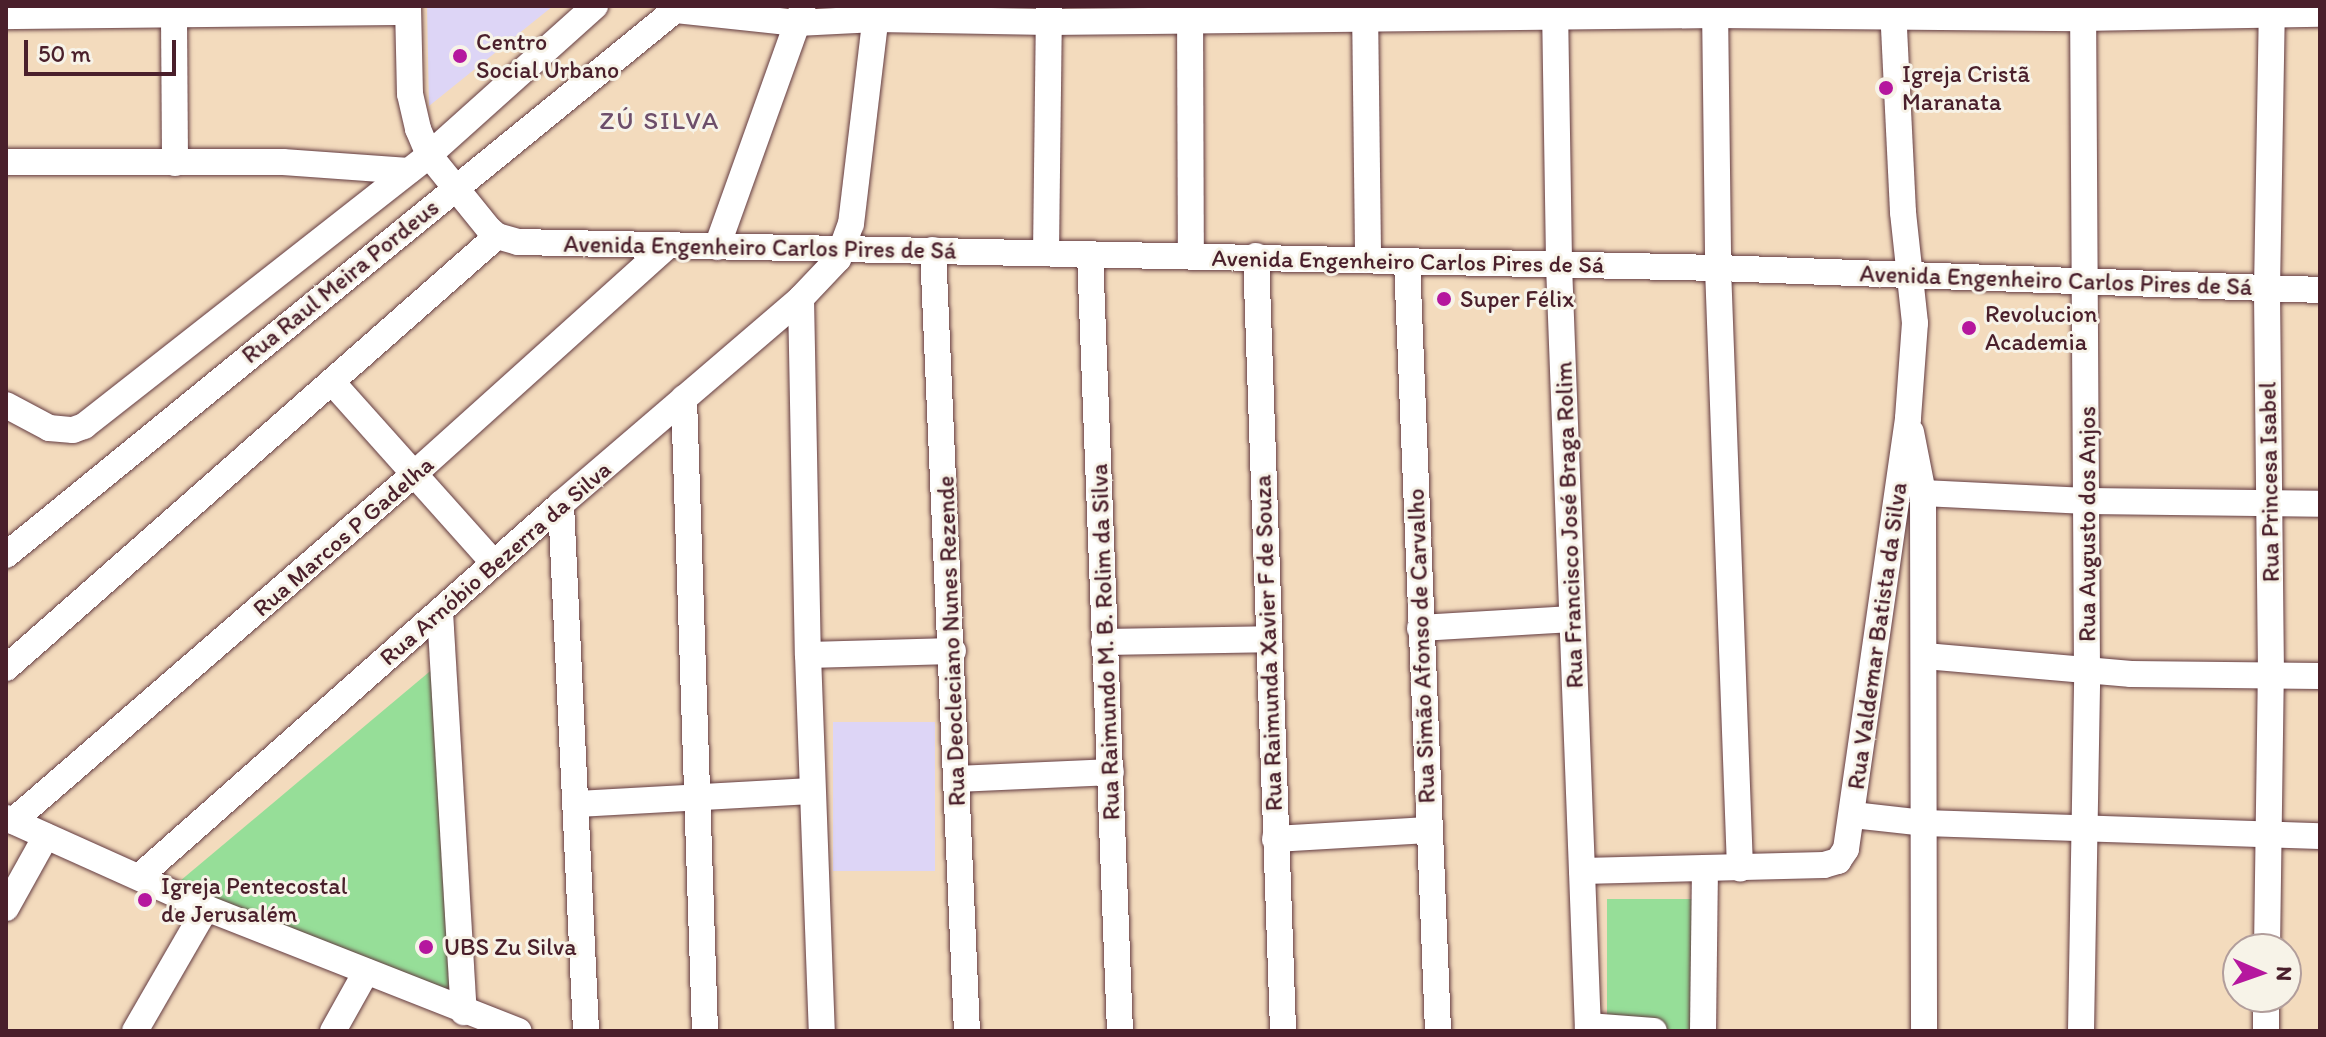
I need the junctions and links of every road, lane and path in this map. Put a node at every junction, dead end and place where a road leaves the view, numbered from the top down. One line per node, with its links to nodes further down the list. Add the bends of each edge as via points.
1 (595, 6): 21 (street)
2 (678, 8): 7 (street); 22 (street, Rua Raul Meira Pordeus)
3 (408, 9): 18 (street); 21 (street, via 410,94)
4 (1715, 10): 8 (street); 11 (street); 35 (street)
5 (2272, 10): 12 (street); 16 (street); 38 (street, Rua Princesa Isabel)
6 (46, 11): 17 (street); 18 (street)
7 (732, 11): 14 (street)
8 (1894, 11): 12 (street); 36 (street, Rua Valdemar Batista da Silva, via 1903,212)
9 (877, 12): 14 (street); 15 (street); 26 (street)
10 (1365, 12): 11 (street); 13 (street); 32 (street)
11 (1555, 12): 34 (street, Rua Francisco José Braga Rolim)
12 (2082, 12): 37 (street, Rua Augusto dos Anjos)
13 (1191, 13): 15 (street); 30 (street)
14 (800, 14): 25 (street)
15 (1049, 14): 28 (street)
16 (2320, 14)
17 (6, 16)
18 (174, 17): 20 (street)
19 (6, 162): 20 (street)
20 (175, 163): 21 (street)
21 (419, 163): 22 (street); 43 (street, via 84,426 49,428)
22 (454, 188): 23 (street); 51 (street, Rua Raul Meira Pordeus)
23 (497, 236): 24 (street, Avenida Engenheiro Carlos Pires de Sá, via 518,242); 41 (street)
24 (668, 245): 25 (street, Avenida Engenheiro Carlos Pires de Sá); 45 (street, Rua Marcos P Gadelha)
25 (717, 247): 26 (street, Avenida Engenheiro Carlos Pires de Sá)
26 (845, 247): 27 (street, Avenida Engenheiro Carlos Pires de Sá); 40 (street, Rua Arnóbio Bezerra da Silva)
27 (933, 250): 28 (street, Avenida Engenheiro Carlos Pires de Sá); 58 (street, Rua Deocleciano Nunes Rezende)
28 (1046, 253): 29 (street, Avenida Engenheiro Carlos Pires de Sá)
29 (1090, 254): 30 (street, Avenida Engenheiro Carlos Pires de Sá); 57 (street, Rua Raimundo M. B. Rolim da Silva)
30 (1191, 255): 31 (street, Avenida Engenheiro Carlos Pires de Sá)
31 (1256, 256): 32 (street, Avenida Engenheiro Carlos Pires de Sá); 56 (street, Rua Raimunda Xavier F de Souza)
32 (1368, 260): 33 (street, Avenida Engenheiro Carlos Pires de Sá)
33 (1407, 262): 34 (street, Avenida Engenheiro Carlos Pires de Sá); 55 (street, Rua Simão Afonso de Carvalho)
34 (1559, 265): 35 (street, Avenida Engenheiro Carlos Pires de Sá); 54 (street, Rua Francisco José Braga Rolim)
35 (1718, 268): 36 (street, Avenida Engenheiro Carlos Pires de Sá); 79 (street)
36 (1911, 273): 37 (street, Avenida Engenheiro Carlos Pires de Sá); 44 (street, Rua Valdemar Batista da Silva, via 1915,323)
37 (2085, 284): 38 (street, Avenida Engenheiro Carlos Pires de Sá); 47 (street, Rua Augusto dos Anjos)
38 (2267, 289): 39 (street, Avenida Engenheiro Carlos Pires de Sá); 48 (street, Rua Princesa Isabel)
39 (2320, 290)
40 (801, 298): 42 (street, Rua Arnóbio Bezerra da Silva); 59 (street)
41 (332, 382): 45 (street); 61 (street)
42 (684, 398): 49 (street, Rua Arnóbio Bezerra da Silva); 68 (street)
43 (6, 405)
44 (1908, 418): 46 (street); 70 (street, Rua Valdemar Batista da Silva)
45 (413, 475): 52 (street); 71 (street, Rua Marcos P Gadelha)
46 (1923, 493): 47 (street); 60 (street)
47 (2087, 501): 48 (street); 62 (street, Rua Augusto dos Anjos)
48 (2268, 503): 50 (street); 63 (street, Rua Princesa Isabel)
49 (561, 504): 52 (street, Rua Arnóbio Bezerra da Silva); 69 (street)
50 (2320, 504)
51 (6, 555)
52 (494, 563): 53 (street, Rua Arnóbio Bezerra da Silva)
53 (440, 612): 82 (street, Rua Arnóbio Bezerra da Silva); 87 (street)
54 (1572, 619): 55 (street); 81 (street, Rua Francisco José Braga Rolim)
55 (1420, 628): 74 (street, Rua Simão Afonso de Carvalho)
56 (1268, 639): 57 (street); 78 (street, Rua Raimunda Xavier F de Souza)
57 (1104, 642): 65 (street, Rua Raimundo M. B. Rolim da Silva)
58 (953, 651): 59 (street); 66 (street, Rua Deocleciano Nunes Rezende)
59 (808, 655): 67 (street)
60 (1925, 656): 62 (street); 72 (street)
61 (6, 668)
62 (2087, 671): 63 (street); 73 (street, Rua Augusto dos Anjos)
63 (2271, 675): 64 (street); 75 (street, Rua Princesa Isabel)
64 (2320, 676)
65 (1111, 772): 66 (street); 96 (street, Rua Raimundo M. B. Rolim da Silva)
66 (958, 779): 95 (street, Rua Deocleciano Nunes Rezende)
67 (812, 791): 68 (street); 94 (street)
68 (695, 797): 69 (street); 93 (street)
69 (577, 804): 92 (street)
70 (1853, 815): 72 (street, Rua Valdemar Batista da Silva); 79 (street, via 1838,861)
71 (10, 820): 76 (street)
72 (1924, 823): 73 (street, Rua Valdemar Batista da Silva); 101 (street)
73 (2085, 829): 75 (street, Rua Valdemar Batista da Silva); 102 (street, Rua Augusto dos Anjos)
74 (1428, 830): 78 (street); 98 (street, Rua Simão Afonso de Carvalho)
75 (2268, 833): 77 (street, Rua Valdemar Batista da Silva); 85 (street, Rua Princesa Isabel)
76 (46, 836): 82 (street); 83 (street)
77 (2320, 836)
78 (1275, 839): 97 (street, Rua Raimunda Xavier F de Souza)
79 (1740, 869): 80 (street)
80 (1705, 870): 81 (street); 100 (street)
81 (1582, 871): 88 (street, Rua Francisco José Braga Rolim)
82 (140, 876): 84 (street)
83 (6, 908)
84 (206, 908): 86 (street); 90 (street)
85 (2267, 933)
86 (366, 972): 87 (street); 91 (street)
87 (464, 1012): 89 (street)
88 (1588, 1029): 99 (street)
89 (516, 1030)
90 (135, 1031)
91 (333, 1031)
92 (586, 1031)
93 (705, 1031)
94 (822, 1031)
95 (967, 1031)
96 (1120, 1031)
97 (1283, 1031)
98 (1438, 1031)
99 (1654, 1031)
100 (1703, 1031)
101 (1924, 1031)
102 (2081, 1031)

